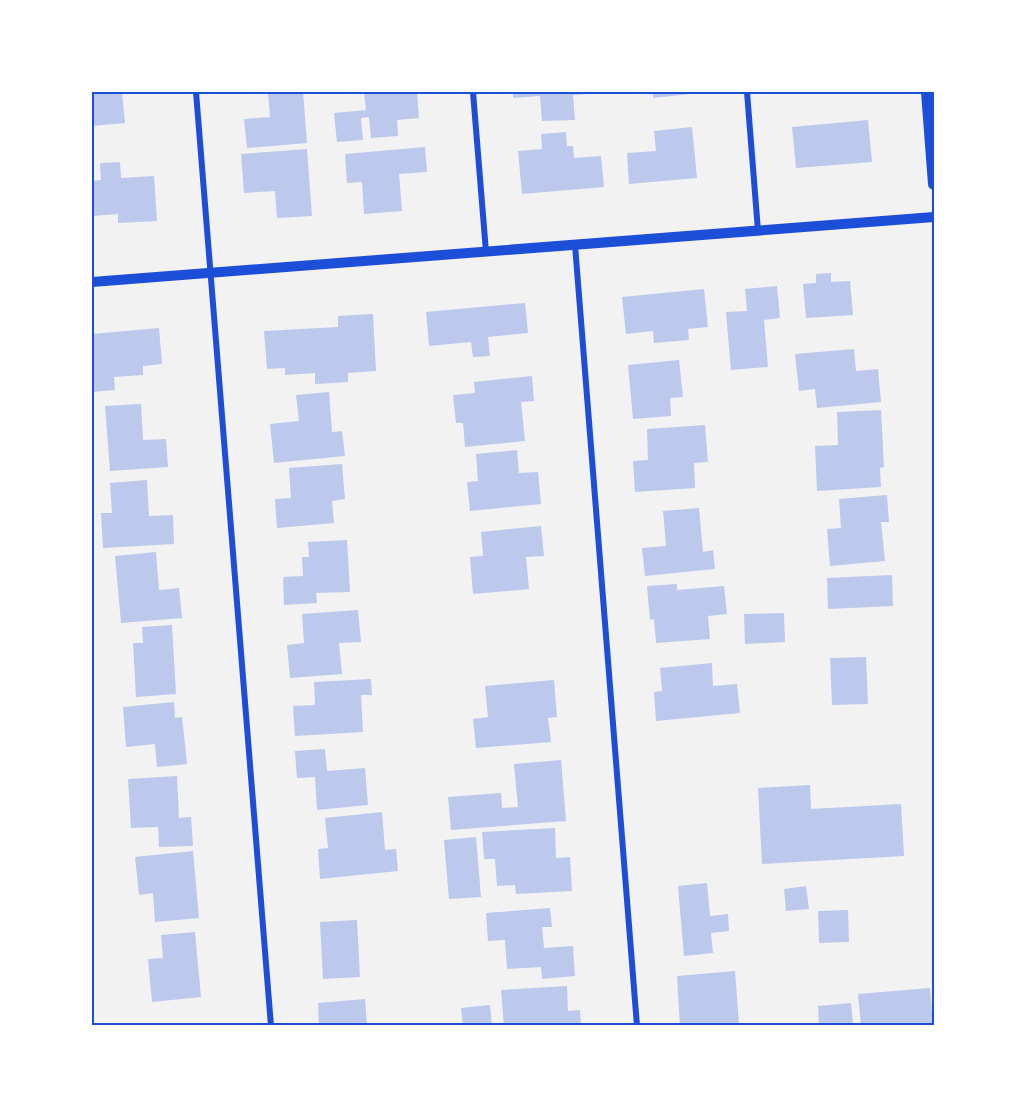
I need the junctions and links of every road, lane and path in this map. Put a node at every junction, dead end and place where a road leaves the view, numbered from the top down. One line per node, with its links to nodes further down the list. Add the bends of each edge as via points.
1 (196, 92): 10 (street)
2 (473, 92): 9 (street)
3 (747, 92): 7 (street)
4 (927, 92): 5 (main road)
5 (934, 184)
6 (934, 217): 7 (street)
7 (758, 231): 8 (street)
8 (575, 245): 9 (street); 13 (street)
9 (486, 252): 10 (street)
10 (211, 273): 11 (street); 12 (street)
11 (92, 282)
12 (271, 1026)
13 (637, 1026)

